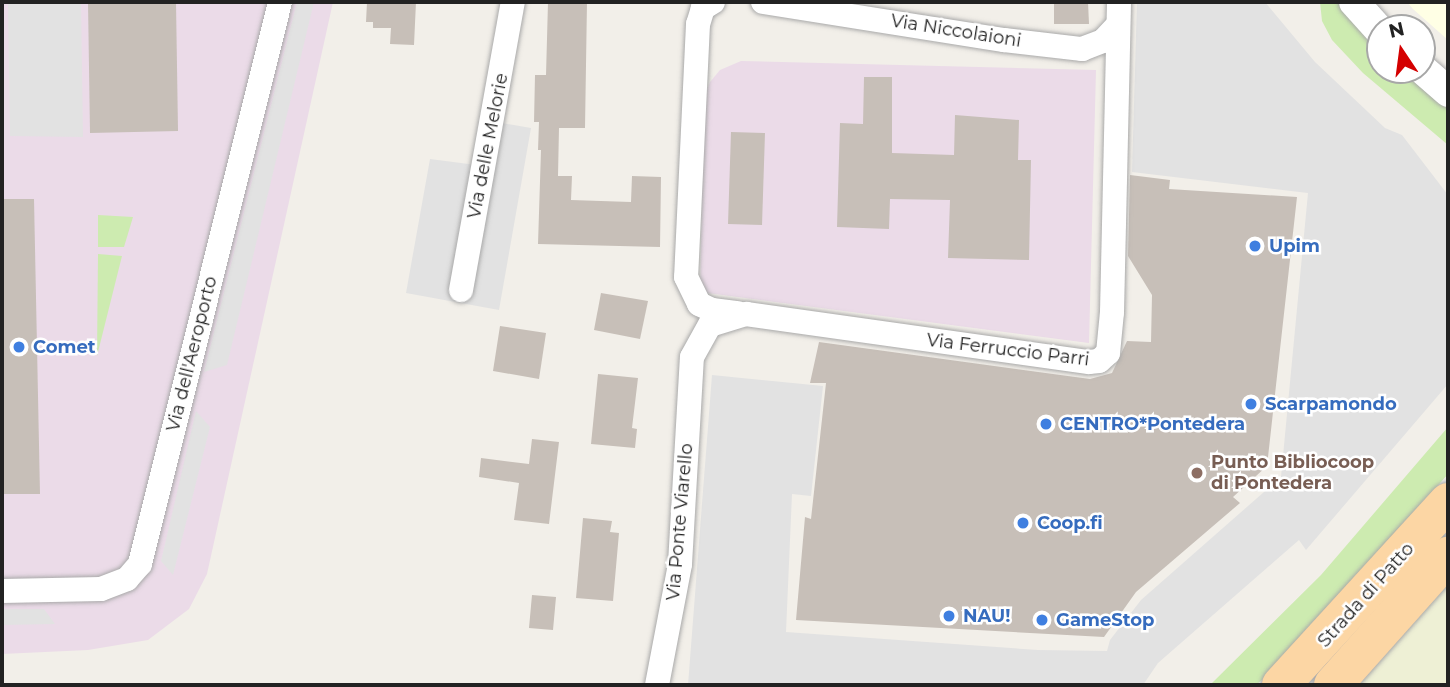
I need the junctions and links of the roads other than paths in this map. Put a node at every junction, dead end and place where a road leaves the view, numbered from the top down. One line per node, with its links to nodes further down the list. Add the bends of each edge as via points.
1 (279, 2): 13 (street, Via dell'Aeroporto, via 140,564 127,579 101,589)
2 (513, 2): 8 (street, Via delle Melorie)
3 (764, 2): 6 (street, Via Niccolaioni, via 1082,49 1103,41)
4 (1354, 2): 7 (street)
5 (705, 4): 9 (street, Via Ferruccio Parri, via 695,50 686,277 694,297 706,308)
6 (1118, 13): 9 (street, Via Ferruccio Parri, via 1111,345 1105,357 1089,362)
7 (1366, 15)
8 (461, 290)
9 (746, 314): 10 (street, Via Ferruccio Parri, via 710,326)
10 (692, 357): 14 (street, Via Ponte Viarello, via 680,564)
11 (1448, 502): 15 (main road, Strada di Patto)
12 (1448, 556): 16 (main road, Strada di Patto)
13 (2, 591)
14 (657, 685)
15 (1281, 685)
16 (1333, 685)

